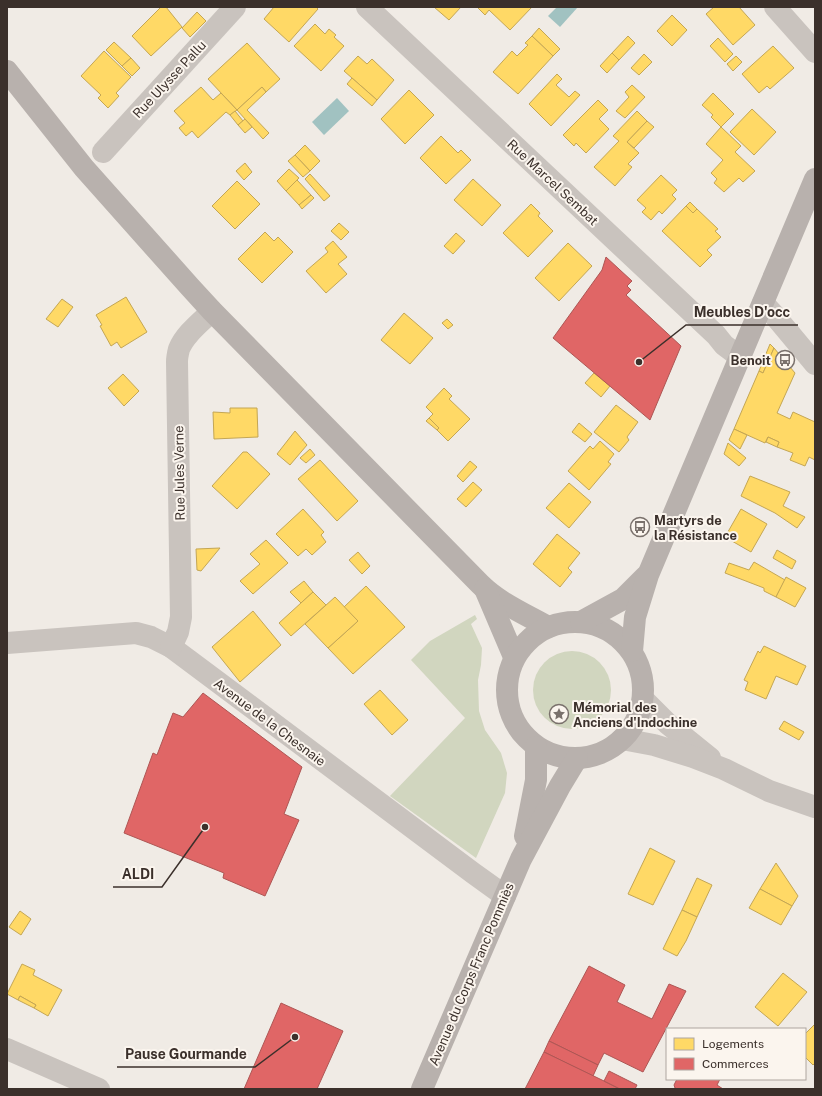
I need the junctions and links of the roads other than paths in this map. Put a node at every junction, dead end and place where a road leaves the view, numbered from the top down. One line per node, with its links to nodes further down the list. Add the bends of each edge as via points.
1 (235, 7): 6 (street, Rue Ulysse Pallu)
2 (367, 7): 10 (street, Rue Marcel Sembat, via 724,345)
3 (775, 7): 4 (street)
4 (815, 52)
5 (7, 72): 9 (main road, via 84,168)
6 (103, 152)
7 (815, 179): 8 (main road)
8 (763, 303): 10 (main road); 11 (street)
9 (212, 311): 13 (main road); 17 (street, Rue Jules Verne, via 185,340 179,349 177,362 181,617)
10 (740, 357): 12 (main road)
11 (815, 364)
12 (648, 575): 14 (main road, via 623,599); 18 (main road, via 635,617)
13 (485, 590): 15 (main road); 19 (main road)
14 (581, 622): 15 (main road, via 564,622); 18 (main road, via 606,629)
15 (548, 627): 19 (main road, via 530,638)
16 (7, 643): 17 (street, Avenue de la Chesnaie, via 136,633)
17 (171, 647): 27 (street, Avenue de la Chesnaie)
18 (632, 651): 20 (main road, via 643,682)
19 (514, 657): 22 (main road, via 506,684 508,707 518,728)
20 (643, 699): 21 (main road, via 636,721); 24 (street, via 668,724)
21 (622, 739): 23 (main road, via 609,750 594,756); 24 (street, via 654,745)
22 (536, 747): 23 (main road, via 554,756); 26 (main road, Avenue du Corps Franc Pommiès, via 536,780)
23 (577, 758): 26 (main road, Avenue du Corps Franc Pommiès)
24 (724, 769): 25 (street, via 769,791)
25 (815, 807)
26 (520, 859): 27 (main road, Avenue du Corps Franc Pommiès)
27 (505, 896): 30 (main road, Avenue du Corps Franc Pommiès)
28 (7, 1048): 29 (street)
29 (99, 1089)
30 (422, 1089)

